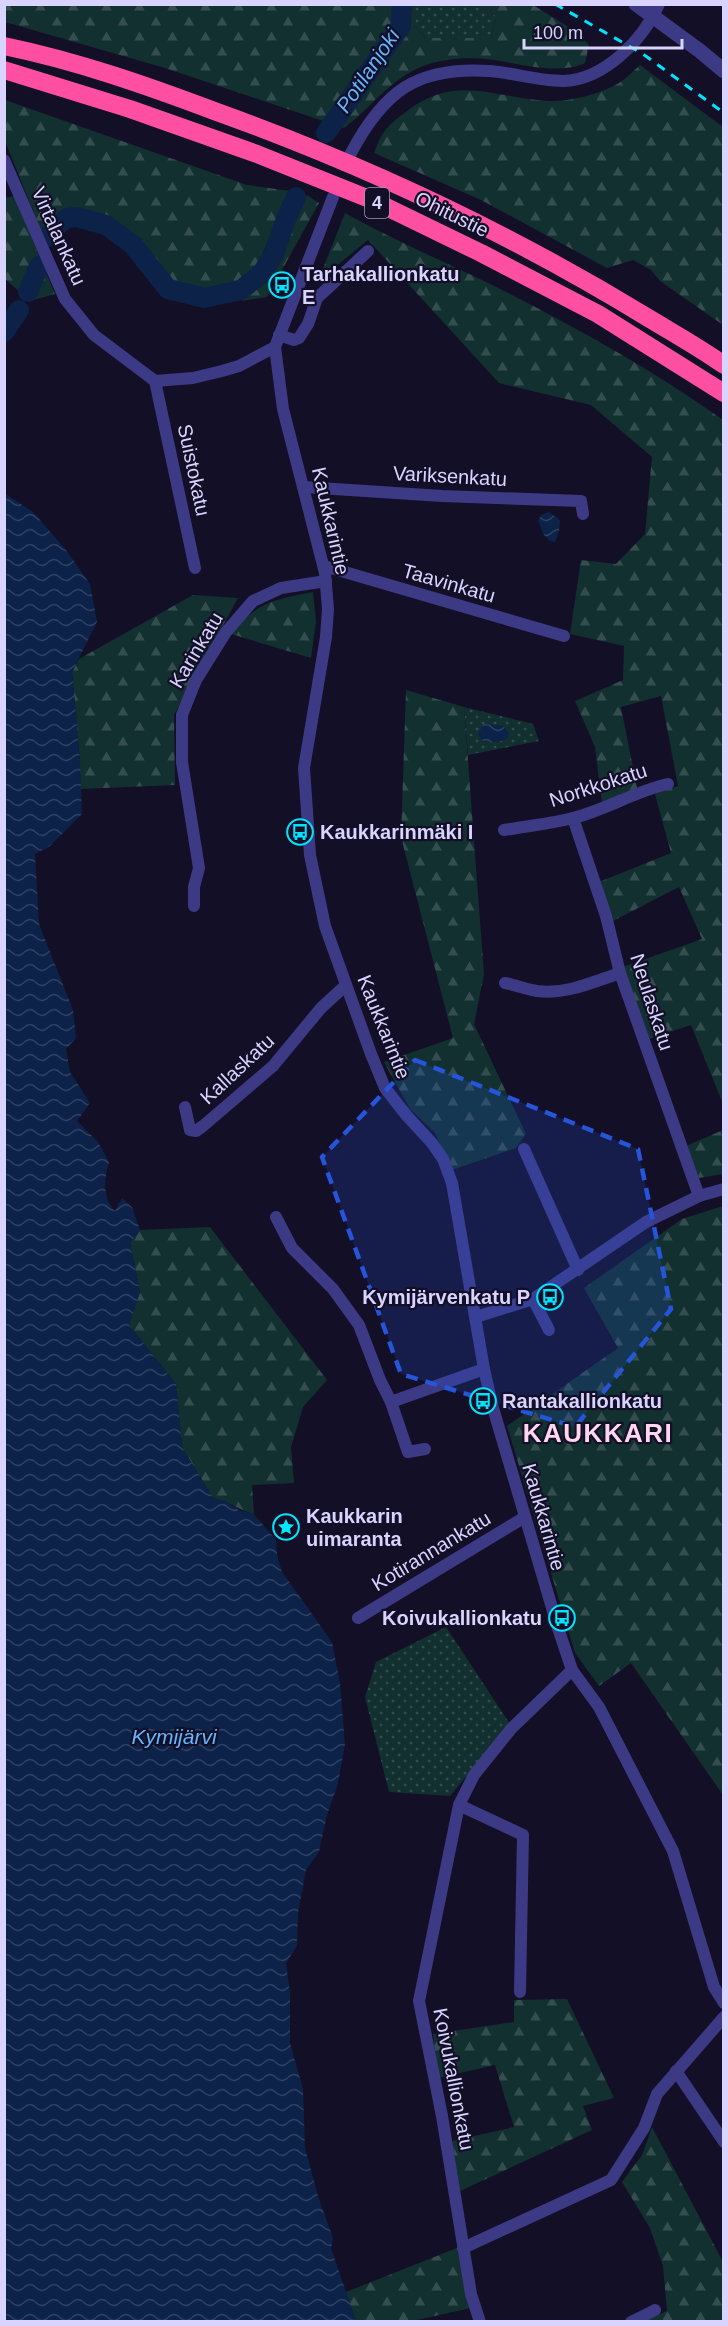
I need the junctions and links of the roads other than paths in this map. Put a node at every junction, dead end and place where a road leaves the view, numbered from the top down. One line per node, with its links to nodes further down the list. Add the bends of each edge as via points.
1 (636, 4): 2 (street)
2 (656, 10): 5 (street); 6 (street, via 630,46 611,63 584,78 563,81 458,70 429,75 404,87 384,103)
3 (4, 46): 11 (highway, Ohitustie / 4, via 140,84 270,131 388,181 492,230)
4 (4, 70): 13 (highway, Ohitustie / 4, via 257,153 372,200 598,314)
5 (723, 71)
6 (351, 153)
7 (4, 160): 12 (street, Virtalankatu, via 64,299 94,336)
8 (333, 197): 10 (street, Kaukkarintie)
9 (368, 251): 10 (street, via 317,298 308,324 298,338)
10 (277, 341): 12 (street, via 239,366 192,378); 14 (street, Kaukkarintie, via 283,409)
11 (723, 364)
12 (155, 381): 17 (street, Suistokatu)
13 (723, 393)
14 (304, 488): 15 (street, Variksenkatu, via 581,501); 16 (street, Kaukkarintie)
15 (583, 514)
16 (324, 566): 18 (street, Kaukkarintie); 19 (street, Taavinkatu)
17 (195, 568)
18 (326, 581): 23 (street, Karinkatu, via 281,588 253,601 226,632 196,680 182,715 182,762 199,868); 26 (street, Kaukkarintie, via 326,637 304,768 310,855 325,926)
19 (564, 636)
20 (668, 784): 21 (street, Norkkokatu)
21 (573, 818): 22 (street, Norkkokatu); 24 (street, Neulaskatu, via 606,916)
22 (504, 830)
23 (194, 906)
24 (620, 973): 25 (street, via 557,992); 30 (street, Neulaskatu)
25 (505, 983)
26 (345, 986): 27 (street, Kallaskatu, via 321,1008 273,1066 196,1131 190,1130); 34 (street, Kaukkarintie, via 385,1088 443,1159 452,1183)
27 (185, 1107)
28 (524, 1149): 32 (street)
29 (723, 1189): 30 (street)
30 (699, 1196): 32 (street, via 646,1222)
31 (276, 1217): 37 (street, via 292,1248 333,1289 359,1325)
32 (578, 1270): 33 (street)
33 (533, 1299): 34 (street); 35 (street)
34 (476, 1317): 36 (street, Kaukkarintie)
35 (549, 1330)
36 (484, 1369): 37 (street); 39 (street, Kaukkarintie)
37 (392, 1402): 38 (street, via 408,1452)
38 (426, 1449)
39 (525, 1517): 40 (street, Kotirannankatu); 41 (street, Kaukkarintie)
40 (358, 1618)
41 (572, 1670): 42 (street, Koivukallionkatu, via 511,1729 474,1775); 44 (street, Kaukkarintie, via 599,1707 673,1851 714,1987)
42 (459, 1805): 43 (street, via 523,1835); 48 (street, Koivukallionkatu, via 420,2001)
43 (520, 1992)
44 (723, 2003)
45 (723, 2018): 46 (street)
46 (676, 2071): 47 (street); 48 (street, via 657,2094 644,2128 611,2180)
47 (723, 2142)
48 (463, 2248): 50 (street, Koivukallionkatu)
49 (655, 2310): 51 (street)
50 (480, 2322)
51 (631, 2322)

